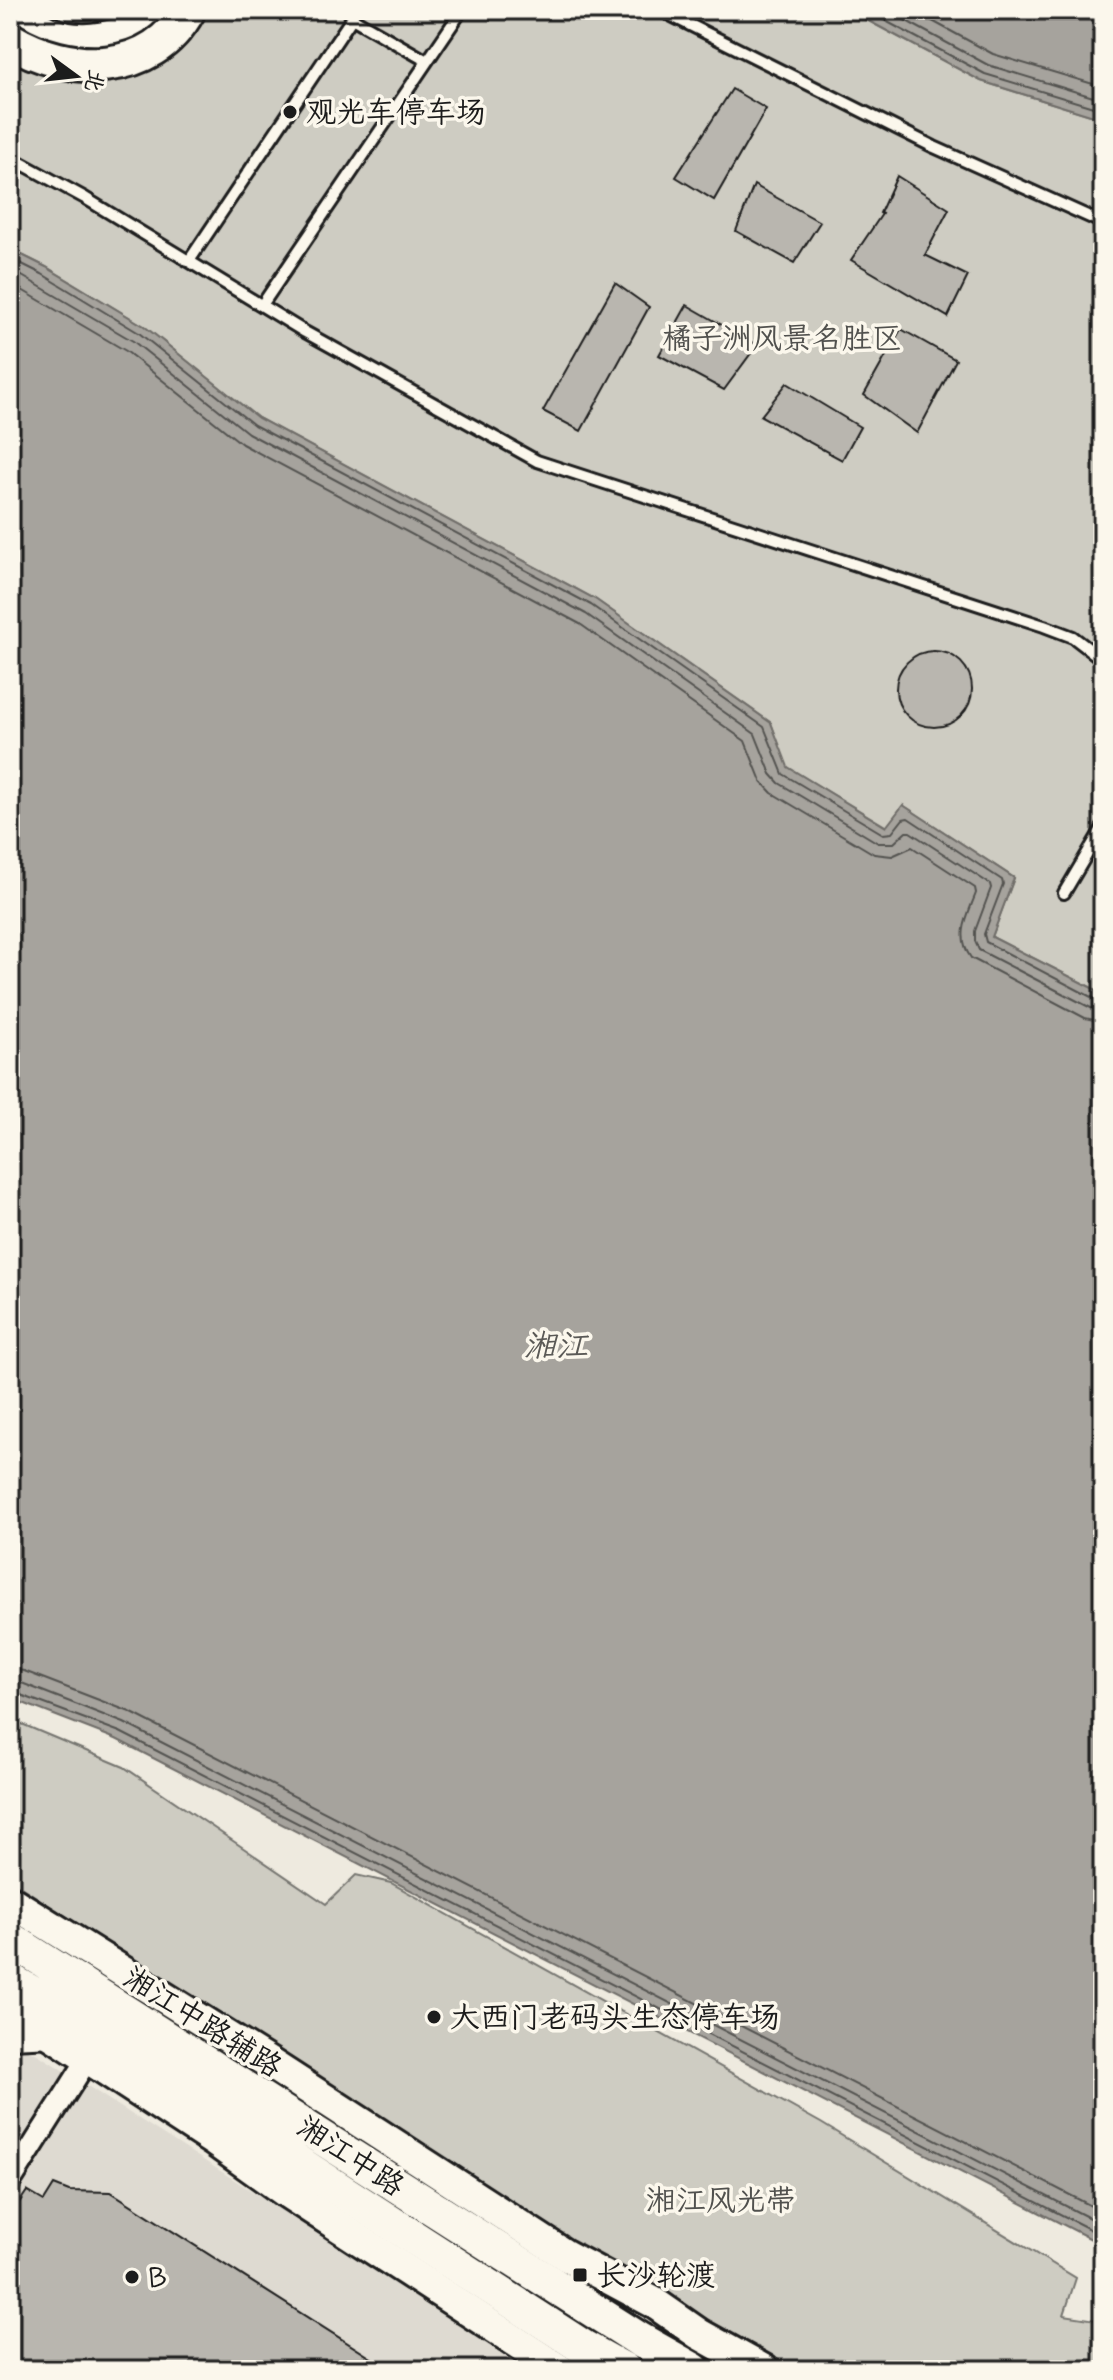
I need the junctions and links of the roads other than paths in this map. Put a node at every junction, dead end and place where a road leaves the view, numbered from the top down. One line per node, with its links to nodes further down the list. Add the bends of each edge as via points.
1 (14, 10): 4 (main road, via 44,32 87,43)
2 (462, 10): 7 (lane)
3 (660, 10): 9 (lane, via 934,147)
4 (175, 15): 5 (main road, via 135,43 92,56 46,46); 6 (main road, bridge, via 164,39 123,61 102,65 53,60)
5 (10, 27)
6 (10, 40)
7 (427, 61): 10 (lane, via 352,18); 11 (lane)
8 (10, 157): 10 (lane)
9 (1103, 223)
10 (189, 261): 11 (lane)
11 (262, 305): 12 (lane, via 537,461 1044,626 1073,637)
12 (1103, 660)
13 (1103, 827): 14 (lane)
14 (1064, 893)
15 (10, 1901): 26 (street, 湘江中路辅路, via 565,2255)
16 (10, 1939): 25 (main road, 湘江中路)
17 (10, 1980): 24 (main road, 湘江中路)
18 (10, 2007): 19 (street)
19 (55, 2036): 20 (street); 21 (street)
20 (10, 2038)
21 (89, 2057): 22 (street); 23 (street)
22 (10, 2182)
23 (560, 2370)
24 (624, 2370)
25 (693, 2370)
26 (764, 2370)

